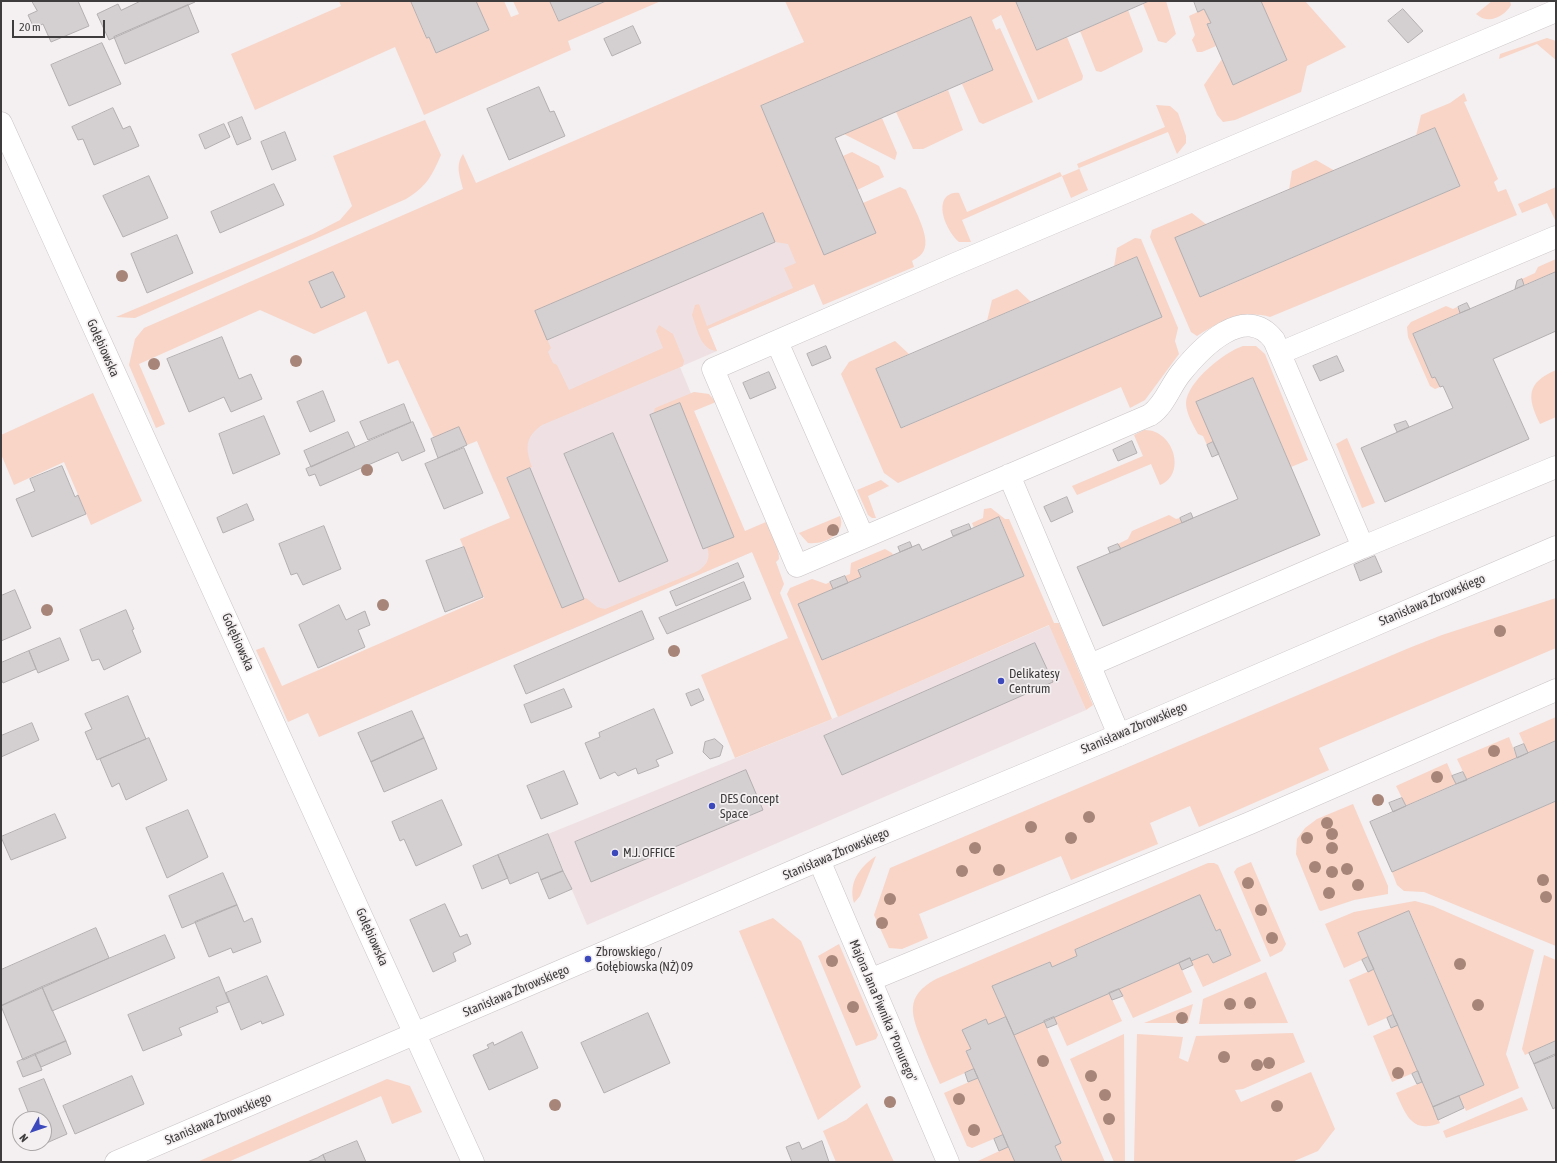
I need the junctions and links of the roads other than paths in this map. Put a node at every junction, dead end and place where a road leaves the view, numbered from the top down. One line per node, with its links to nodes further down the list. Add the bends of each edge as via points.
1 (1549, 1): 2 (main road)
2 (1556, 10): 5 (main road)
3 (1, 123): 17 (main road, Gołębiowska)
4 (1556, 237): 6 (main road)
5 (777, 342): 9 (main road); 9 (main road, via 713,369 797,566)
6 (1280, 353): 8 (main road, via 1268,331 1250,325 1232,329 1200,352 1180,373 1160,407 1150,415); 10 (main road)
7 (1556, 467): 10 (main road)
8 (1008, 475): 9 (main road); 12 (main road)
9 (863, 537)
10 (1363, 547): 12 (main road)
11 (1556, 547): 14 (main road, Stanisława Zbrowskiego)
12 (1090, 665): 14 (main road)
13 (1556, 690): 16 (main road, via 1250,823)
14 (1119, 735): 15 (main road, Stanisława Zbrowskiego)
15 (819, 860): 16 (main road, Majora Jana Piwnika "Ponurego"); 17 (main road, Stanisława Zbrowskiego)
16 (870, 980): 20 (main road, Majora Jana Piwnika "Ponurego")
17 (416, 1034): 18 (main road, Stanisława Zbrowskiego); 19 (main road, Gołębiowska)
18 (116, 1162)
19 (473, 1162)
20 (948, 1162)

